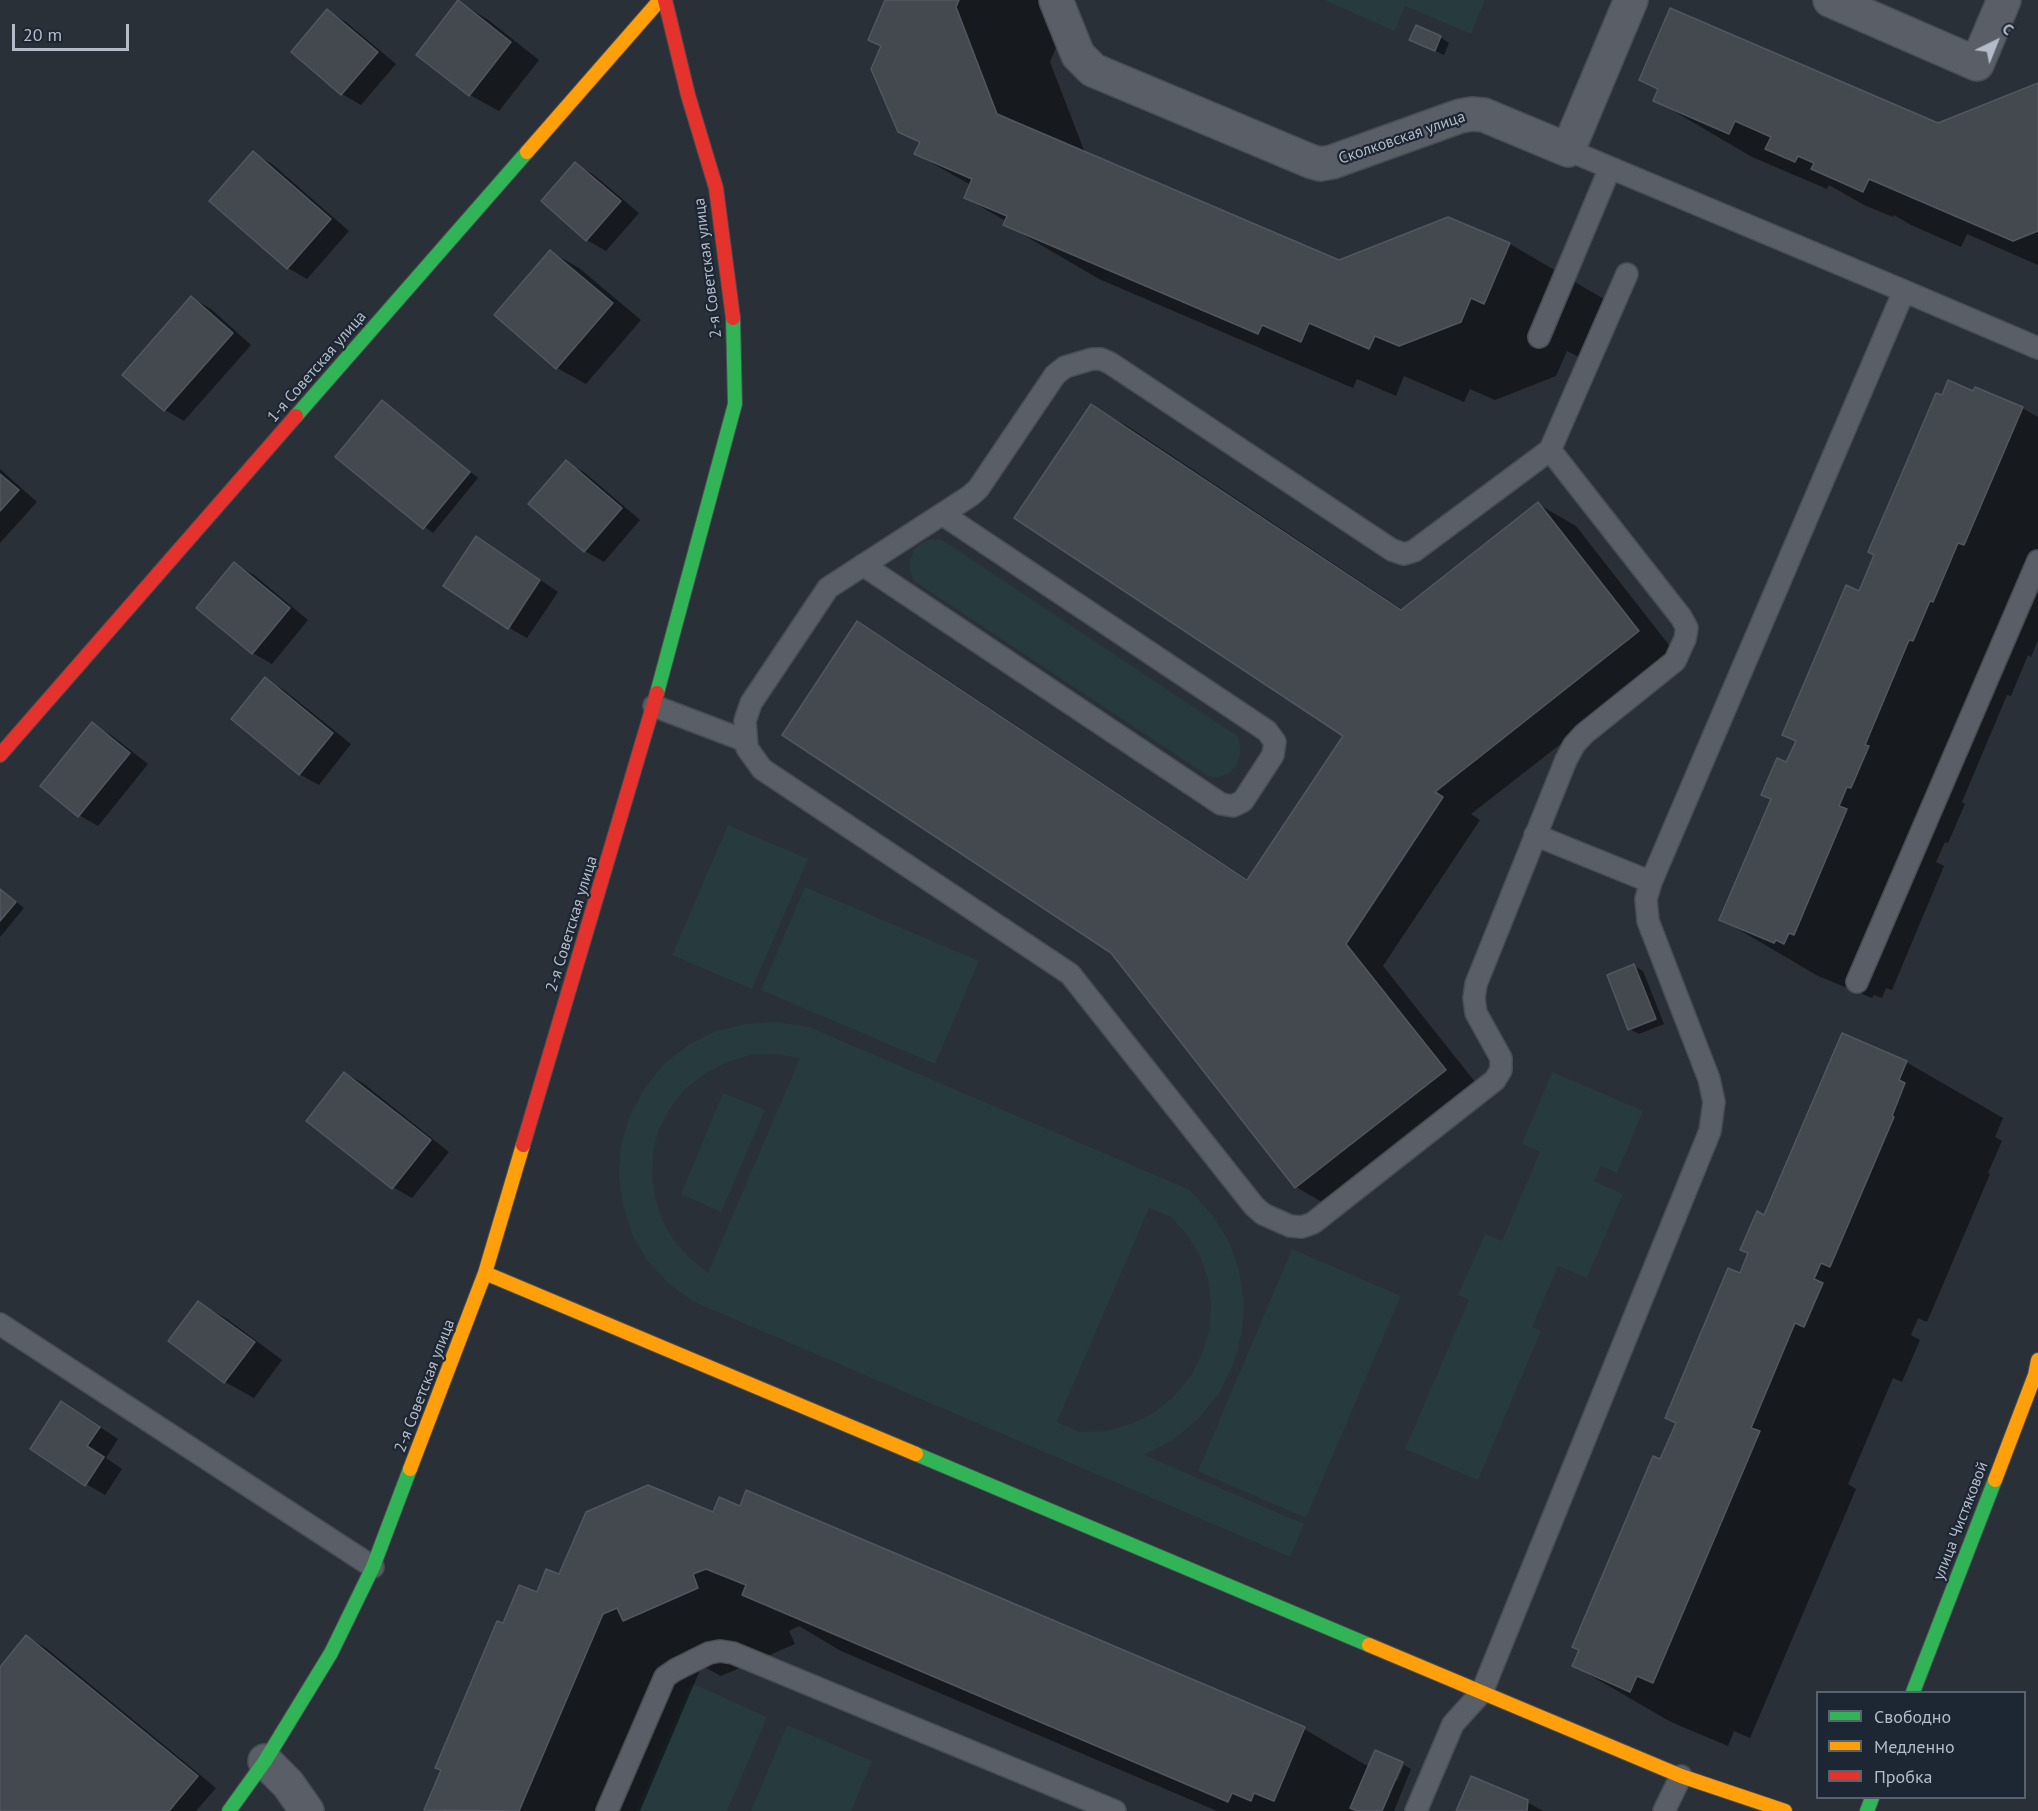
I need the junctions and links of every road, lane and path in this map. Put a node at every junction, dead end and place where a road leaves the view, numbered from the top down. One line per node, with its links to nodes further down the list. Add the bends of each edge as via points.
1 (660, 0): 19 (street, 1-я Советская улица)
2 (664, 0): 17 (street, 2-я Советская улица, via 716,188 733,320 735,404)
3 (1056, 0): 7 (street, Сколковская улица, via 1078,55 1093,70 1320,164 1472,114 1484,115)
4 (1631, 0): 7 (street)
5 (1830, 0): 6 (street, via 1977,64)
6 (2004, 0)
7 (1568, 150): 8 (lane)
8 (1610, 168): 10 (lane); 11 (lane)
9 (1627, 274): 13 (lane)
10 (1904, 291): 12 (lane); 21 (lane)
11 (1539, 338)
12 (2038, 348)
13 (1550, 450): 14 (lane, via 1414,551 1404,554 1392,550 1101,358 1065,367 1055,375 985,481); 20 (lane, via 1687,628 1675,661 1574,745)
14 (942, 514): 16 (lane); 16 (lane, via 1268,731 1275,742 1273,755 1243,801 1233,806 1221,804)
15 (2038, 561): 22 (lane)
16 (863, 565): 18 (lane, via 828,588 803,625 747,711)
17 (654, 706): 18 (lane); 23 (street, 2-я Советская улица)
18 (747, 741): 20 (lane, via 747,748 762,769 1070,974 1254,1206 1290,1226 1313,1223 1495,1080 1501,1070 1501,1058 1476,1013 1476,984)
19 (0, 755)
20 (1535, 836): 21 (lane)
21 (1651, 882): 28 (lane, via 1646,899 1648,921 1709,1079 1714,1102 1710,1131)
22 (1857, 982)
23 (486, 1273): 26 (street, 2-я Советская улица); 28 (street)
24 (0, 1324): 26 (lane)
25 (2038, 1360): 27 (street, улица Чистяковой)
26 (373, 1567): 29 (street, 2-я Советская улица, via 331,1653)
27 (1913, 1691)
28 (1482, 1692): 30 (street); 35 (lane, via 1453,1724)
29 (265, 1761): 31 (street, 2-я Советская улица); 32 (street)
30 (1681, 1776): 36 (lane); 37 (street)
31 (229, 1811)
32 (307, 1811)
33 (607, 1811): 34 (lane, via 665,1677 720,1651)
34 (1115, 1811)
35 (1416, 1811)
36 (1664, 1811)
37 (1785, 1811)

